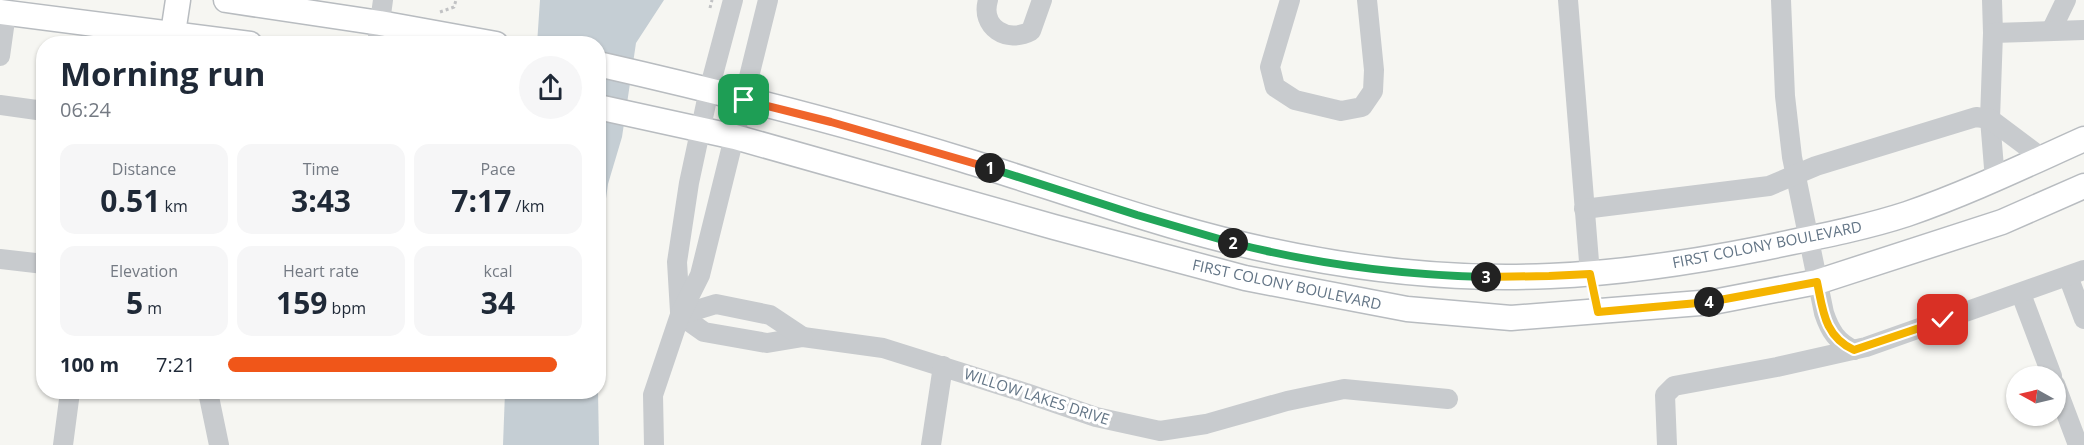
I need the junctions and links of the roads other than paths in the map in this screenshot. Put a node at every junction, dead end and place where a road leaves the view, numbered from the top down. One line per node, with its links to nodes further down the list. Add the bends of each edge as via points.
1 (178, 0): 19 (main road)
2 (226, 0): 14 (main road)
3 (733, 0): 23 (street)
4 (768, 0): 24 (street)
5 (988, 0): 6 (street, via 989,22 1011,37 1031,32)
6 (1042, 0)
7 (1290, 0): 8 (street, via 1270,67 1275,87 1295,100 1341,111 1362,107 1373,91)
8 (1367, 0)
9 (1568, 0): 37 (street)
10 (1781, 0): 33 (street, via 1785,96)
11 (1992, 0): 17 (street)
12 (2066, 0): 16 (street)
13 (3, 12): 18 (main road); 21 (street)
14 (380, 22): 20 (main road)
15 (2084, 30): 16 (street)
16 (2051, 31): 17 (street)
17 (1993, 33): 28 (street)
18 (160, 36)
19 (173, 36)
20 (454, 36)
21 (0, 56)
22 (606, 66): 23 (main road, FIRST COLONY BOULEVARD)
23 (709, 90): 24 (main road, FIRST COLONY BOULEVARD); 29 (street)
24 (744, 100): 30 (street); 36 (main road, FIRST COLONY BOULEVARD, via 885,137)
25 (0, 105): 27 (street)
26 (606, 109): 29 (main road, FIRST COLONY BOULEVARD)
27 (36, 110)
28 (1990, 119): 32 (street); 33 (street, via 1976,117); 34 (street)
29 (701, 129): 30 (main road, FIRST COLONY BOULEVARD); 47 (street, via 688,183 677,262)
30 (735, 137): 38 (main road, FIRST COLONY BOULEVARD); 47 (street, via 700,275)
31 (2084, 139): 32 (main road, FIRST COLONY BOULEVARD)
32 (2042, 158): 34 (main road, FIRST COLONY BOULEVARD)
33 (1795, 175): 37 (street, via 1769,186); 39 (street)
34 (1995, 180): 39 (main road, FIRST COLONY BOULEVARD, via 1905,214)
35 (2084, 186): 44 (main road, FIRST COLONY BOULEVARD, via 2002,222)
36 (1064, 192): 38 (main road); 43 (main road, FIRST COLONY BOULEVARD, via 1226,241 1337,263 1466,276)
37 (1584, 209): 43 (street)
38 (1054, 227): 46 (main road, FIRST COLONY BOULEVARD, via 1245,278 1407,309 1511,318)
39 (1809, 239): 43 (main road, FIRST COLONY BOULEVARD, via 1706,259); 44 (street)
40 (0, 259): 41 (street)
41 (36, 263)
42 (2076, 273): 45 (street); 48 (street)
43 (1590, 274): 46 (main road)
44 (1817, 282): 46 (main road, FIRST COLONY BOULEVARD, via 1713,302); 50 (street, via 1831,330)
45 (2020, 294): 50 (street); 52 (street)
46 (1598, 312)
47 (680, 315): 49 (street, WILLOW LAKES DRIVE, via 704,332 766,343); 49 (street, WILLOW LAKES DRIVE, via 716,304 770,315); 60 (street, via 653,395)
48 (2084, 319)
49 (803, 337): 51 (street, WILLOW LAKES DRIVE, via 883,348)
50 (1854, 350): 62 (street, via 1674,386 1665,395)
51 (943, 366): 57 (street, WILLOW LAKES DRIVE); 61 (street)
52 (2048, 366)
53 (69, 399): 58 (street)
54 (209, 399): 59 (street)
55 (1448, 399): 57 (street, WILLOW LAKES DRIVE, via 1344,389 1287,401)
56 (2066, 413): 63 (street)
57 (1161, 438)
58 (63, 445)
59 (219, 445)
60 (654, 445)
61 (932, 445)
62 (1667, 445)
63 (2078, 445)

